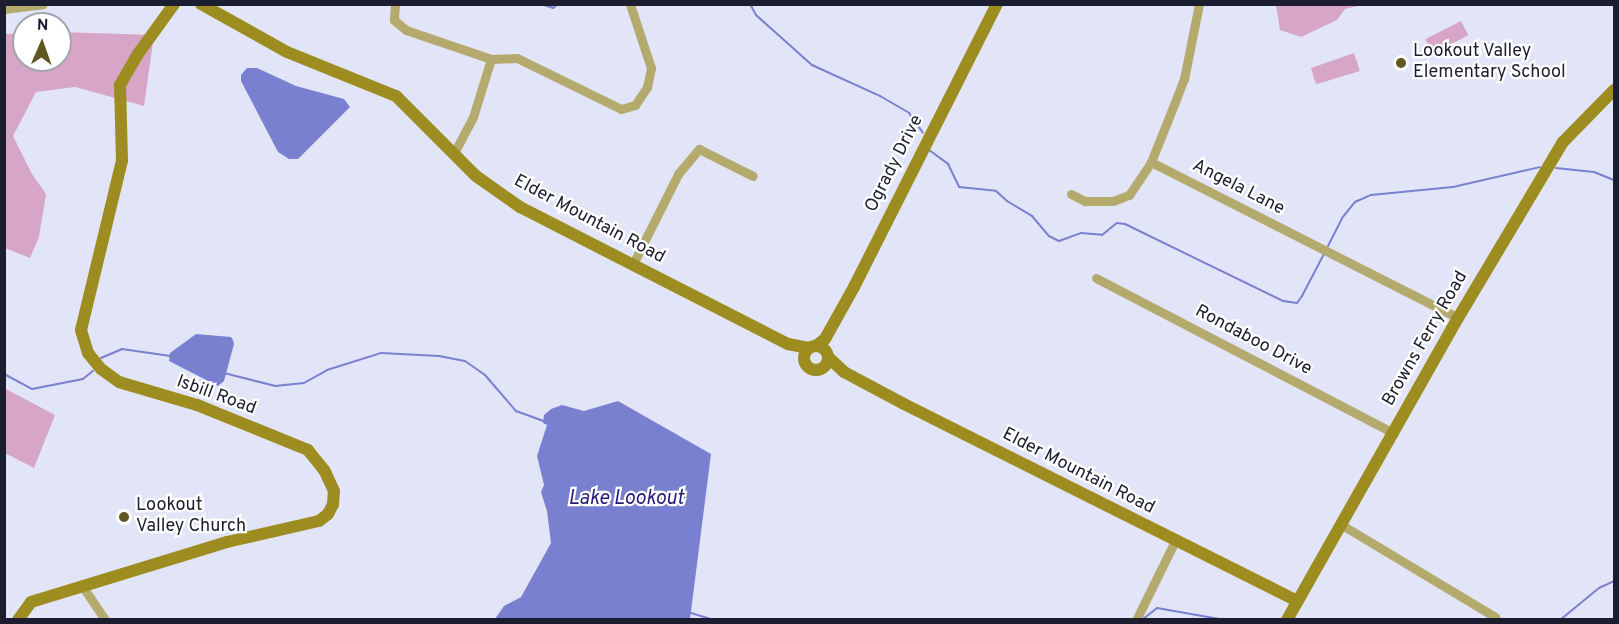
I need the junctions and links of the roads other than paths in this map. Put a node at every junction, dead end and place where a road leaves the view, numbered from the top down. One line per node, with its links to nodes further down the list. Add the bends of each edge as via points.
1 (43, 4): 8 (street)
2 (174, 4): 24 (street, Isbill Road, via 120,85 122,161 81,330 83,338 88,353 101,369 119,382 197,405 308,450 334,491 333,504 319,520 227,542)
3 (201, 4): 11 (street, Elder Mountain Road, via 287,52 396,96)
4 (395, 4): 9 (street, via 394,20 406,30)
5 (630, 4): 9 (street, via 651,68 647,87 635,105 621,109 517,58)
6 (997, 4): 18 (street, Ogrady Drive)
7 (1199, 4): 12 (street, via 1184,79)
8 (4, 9)
9 (491, 59): 11 (street, via 473,117)
10 (1614, 90): 17 (street, Browns Ferry Road, via 1563,142)
11 (453, 154): 15 (street, Elder Mountain Road, via 520,207)
12 (1151, 162): 14 (street, via 1129,195 1113,201 1085,201); 17 (street, Angela Lane)
13 (753, 176): 15 (street, via 699,149 678,174)
14 (1071, 194)
15 (633, 264): 18 (street, Elder Mountain Road, via 788,344)
16 (1096, 278): 21 (street, Rondaboo Drive)
17 (1458, 318): 21 (street, Browns Ferry Road)
18 (818, 350): 19 (street, via 826,365); 19 (street, Elder Mountain Road, via 809,368); 20 (street, Elder Mountain Road)
19 (820, 369): 20 (street, Elder Mountain Road)
20 (844, 372): 23 (street, Elder Mountain Road)
21 (1394, 433): 22 (street, Browns Ferry Road)
22 (1342, 525): 25 (street, Browns Ferry Road); 26 (street)
23 (1175, 542): 25 (street, Elder Mountain Road); 29 (street)
24 (83, 587): 27 (street, Isbill Road, via 31,602); 28 (street)
25 (1297, 601): 30 (street, Browns Ferry Road)
26 (1494, 617)
27 (18, 620)
28 (105, 620)
29 (1136, 620)
30 (1287, 620)

